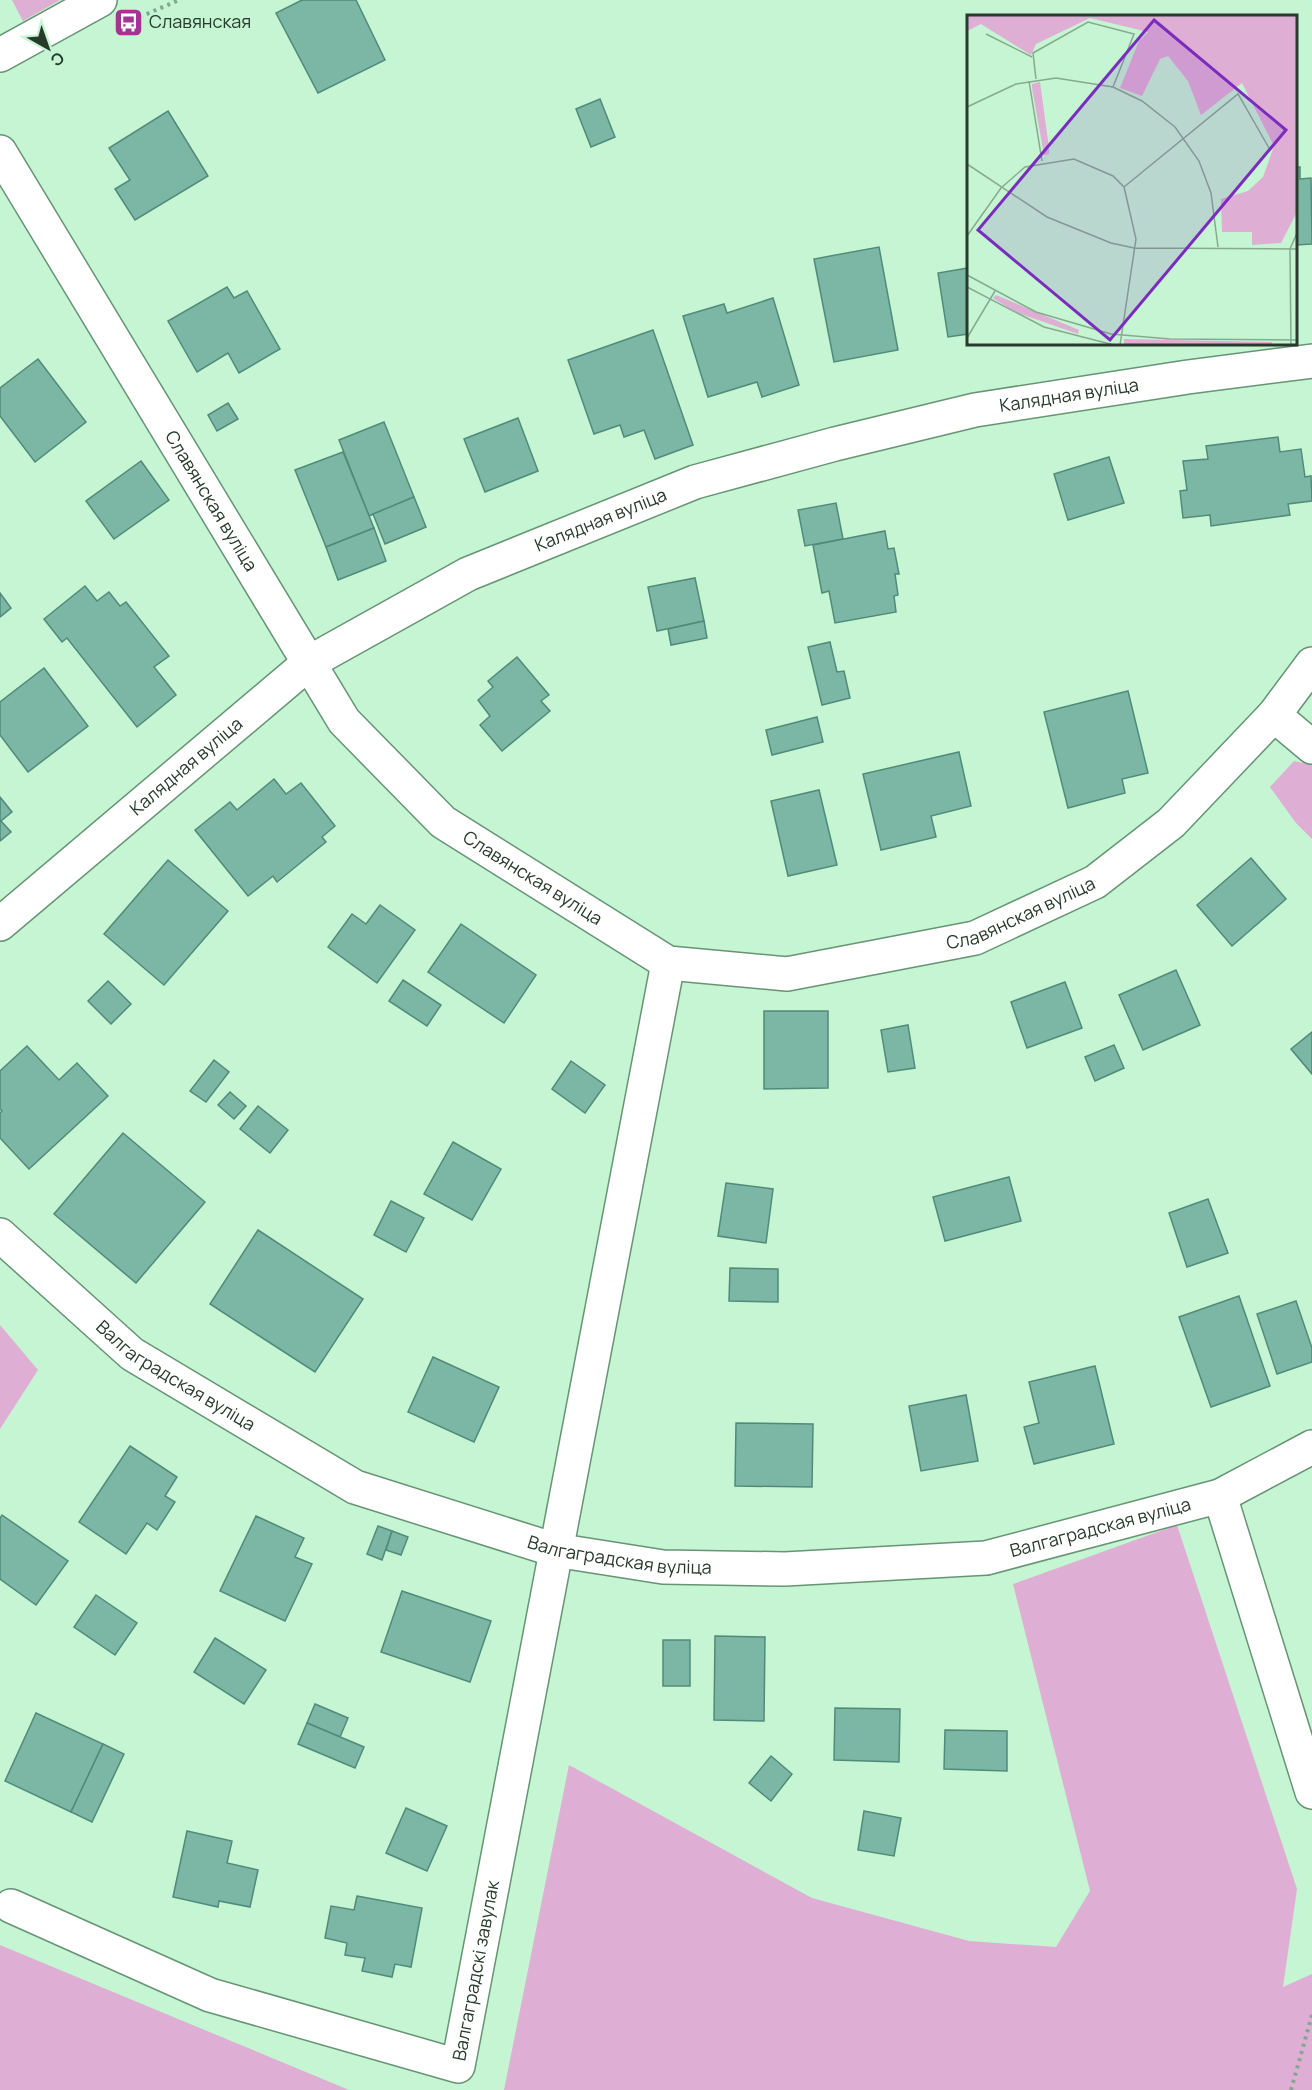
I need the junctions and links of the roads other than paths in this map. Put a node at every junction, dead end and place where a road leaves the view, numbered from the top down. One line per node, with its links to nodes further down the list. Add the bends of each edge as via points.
1 (100, 0): 2 (street)
2 (0, 55)
3 (0, 152): 5 (street, Славянская вуліца)
4 (1312, 361): 5 (street, Калядная вуліца, via 975,410 695,482 468,574)
5 (310, 662): 9 (street, Калядная вуліца); 10 (street, Славянская вуліца, via 344,721 443,822)
6 (1312, 664): 7 (street, Славянская вуліца)
7 (1275, 715): 8 (street); 10 (street, Славянская вуліца, via 1172,823 1095,882 975,938 788,974)
8 (1312, 747)
9 (0, 924)
10 (668, 963): 14 (street)
11 (0, 1235): 14 (street, Валгаградская вуліца, via 132,1354 355,1487)
12 (1312, 1447): 13 (street, Валгаградская вуліца)
13 (1220, 1496): 14 (street, Валгаградская вуліца, via 986,1558 785,1569 663,1567); 15 (street)
14 (555, 1550): 16 (street, Валгаградскі завулак, via 458,2066 210,1995)
15 (1312, 1792)
16 (11, 1906)

